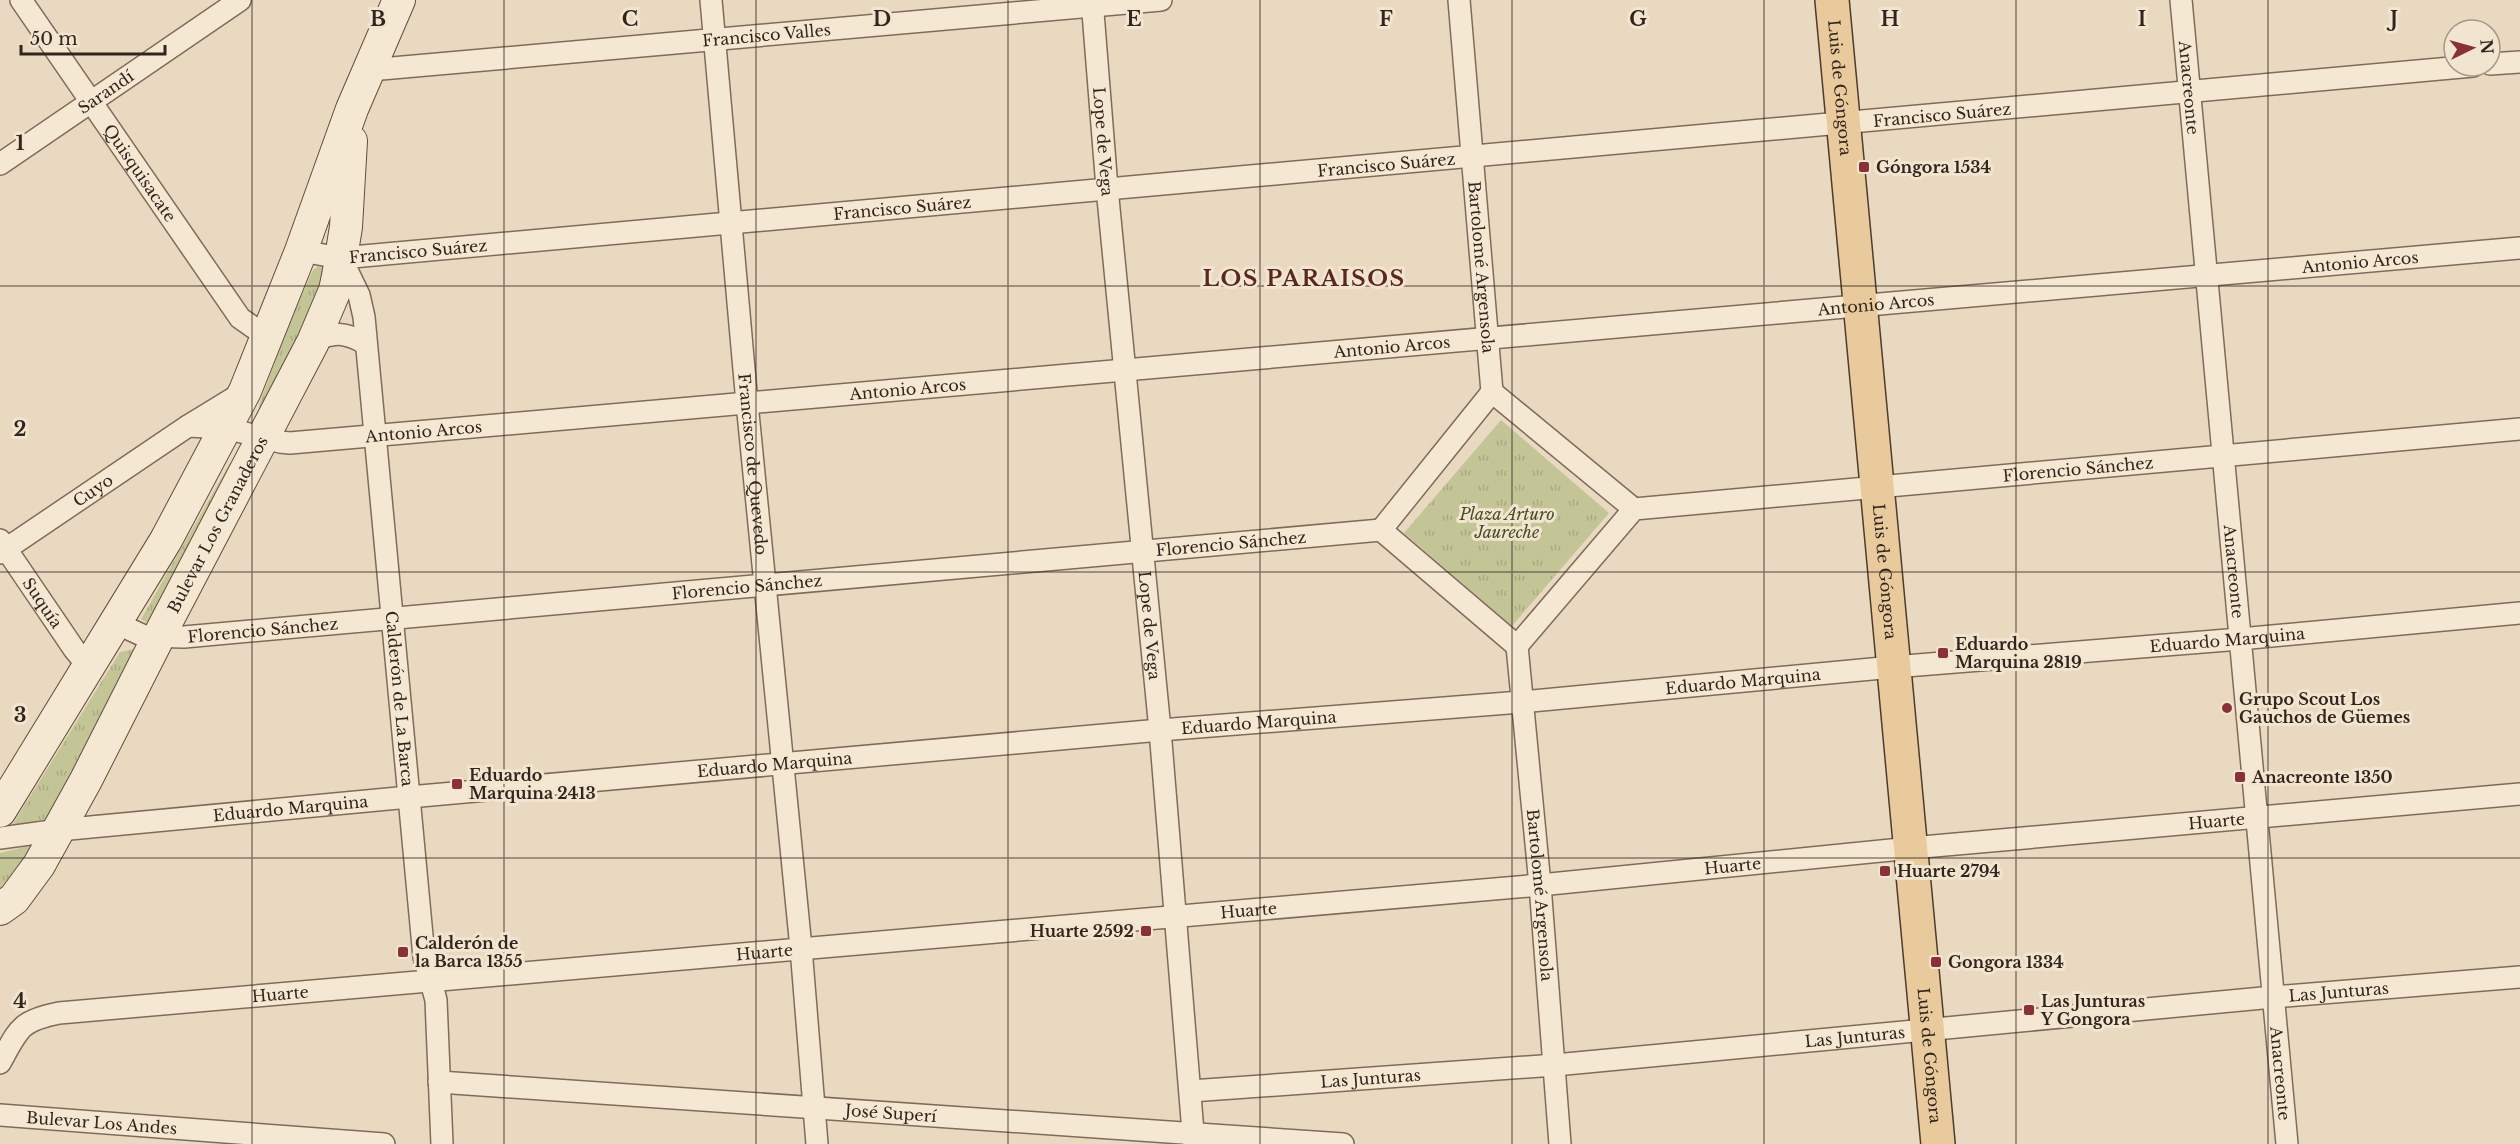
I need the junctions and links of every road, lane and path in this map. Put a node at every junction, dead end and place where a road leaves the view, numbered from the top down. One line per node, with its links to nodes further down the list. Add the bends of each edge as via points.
1 (21, 0): 16 (street, Quisquisacate)
2 (240, 0): 16 (street, Sarandí)
3 (399, 0): 13 (main road, Bulevar Los Granaderos)
4 (711, 0): 10 (street, Francisco de Quevedo)
5 (1161, 0): 9 (street, Francisco Valles)
6 (1459, 0): 19 (street, Bartolomé Argensola)
7 (1832, 0): 18 (main road, Luis de Góngora)
8 (2181, 0): 15 (street, Anacreonte)
9 (1092, 3): 10 (street, Francisco Valles); 21 (street, Lope de Vega)
10 (714, 38): 13 (street, Francisco Valles); 22 (street, Francisco de Quevedo)
11 (2520, 62): 12 (street)
12 (2502, 63)
13 (370, 68): 17 (main road, Bulevar Los Granaderos)
14 (2442, 69): 15 (street, Francisco Suárez)
15 (2190, 92): 18 (street, Francisco Suárez); 26 (street, Anacreonte)
16 (90, 103): 20 (street, Sarandí); 28 (street, Quisquisacate, via 240,318)
17 (352, 109): 24 (main road, Bulevar Los Granaderos); 25 (main road, Bulevar Los Granaderos)
18 (1842, 122): 19 (street, Francisco Suárez); 27 (main road, Luis de Góngora)
19 (1472, 158): 21 (street, Francisco Suárez); 29 (street, Bartolomé Argensola)
20 (0, 164)
21 (1107, 188): 22 (street, Francisco Suárez); 32 (street, Lope de Vega)
22 (730, 223): 25 (street, Francisco Suárez); 35 (street, Francisco de Quevedo)
23 (2520, 248): 26 (street, Antonio Arcos)
24 (301, 251): 25 (street, Francisco Suárez); 28 (main road, Bulevar Los Granaderos)
25 (341, 258): 30 (main road, Bulevar Los Granaderos, via 335,290); 31 (street, Calderón de La Barca, via 359,295)
26 (2206, 275): 27 (street, Antonio Arcos); 41 (street, Anacreonte)
27 (1862, 306): 29 (street, Antonio Arcos); 42 (main road, Luis de Góngora)
28 (267, 337): 33 (main road, Bulevar Los Granaderos)
29 (1487, 338): 32 (street, Antonio Arcos); 34 (street, Bartolomé Argensola)
30 (313, 342): 31 (street, via 332,333 345,333); 40 (main road, Bulevar Los Granaderos)
31 (366, 344): 39 (street, Calderón de La Barca)
32 (1125, 369): 35 (street, Antonio Arcos); 46 (street, Lope de Vega)
33 (245, 391): 36 (street, Cuyo); 37 (main road, Bulevar Los Granaderos)
34 (1492, 392): 43 (street); 44 (street)
35 (747, 403): 39 (street, Antonio Arcos); 47 (street, Francisco de Quevedo)
36 (188, 426): 37 (street); 45 (street, Cuyo)
37 (226, 428): 40 (street); 50 (main road, Bulevar Los Granaderos)
38 (2520, 429): 41 (street, Florencio Sánchez)
39 (375, 435): 40 (street, Antonio Arcos, via 290,443); 49 (street, Calderón de La Barca)
40 (264, 438): 51 (main road, Bulevar Los Granaderos)
41 (2223, 455): 42 (street, Florencio Sánchez); 52 (street, Anacreonte)
42 (1877, 486): 43 (street, Florencio Sánchez); 55 (main road, Luis de Góngora)
43 (1634, 509): 53 (street)
44 (1381, 530): 46 (street, Florencio Sánchez); 53 (street)
45 (2, 547): 54 (street, Suquía)
46 (1141, 551): 47 (street, Florencio Sánchez); 57 (street, Lope de Vega)
47 (765, 584): 49 (street, Florencio Sánchez); 58 (street, Francisco de Quevedo)
48 (2520, 613): 52 (street, Eduardo Marquina)
49 (391, 620): 51 (street, Florencio Sánchez); 60 (street, Calderón de La Barca)
50 (116, 623): 51 (street, Florencio Sánchez); 54 (main road, Bulevar Los Granaderos)
51 (158, 638): 63 (main road, Bulevar Los Granaderos)
52 (2240, 639): 55 (street, Eduardo Marquina); 62 (street, Anacreonte)
53 (1517, 646): 56 (street, Bartolomé Argensola)
54 (88, 666): 61 (main road, Bulevar Los Granaderos)
55 (1893, 667): 56 (street, Eduardo Marquina); 65 (main road, Luis de Góngora)
56 (1521, 702): 57 (street, Eduardo Marquina); 66 (street, Bartolomé Argensola)
57 (1160, 730): 58 (street, Eduardo Marquina); 68 (street, Lope de Vega)
58 (782, 765): 60 (street, Eduardo Marquina); 69 (street, Francisco de Quevedo)
59 (2520, 794): 62 (street, Huarte)
60 (409, 797): 63 (street, Eduardo Marquina); 71 (street, Calderón de La Barca, via 424,957)
61 (0, 811)
62 (2256, 817): 65 (street, Huarte); 72 (street, Anacreonte)
63 (58, 830): 64 (street, Eduardo Marquina); 67 (main road, Bulevar Los Granaderos, via 28,881)
64 (0, 838)
65 (1911, 848): 66 (street, Huarte); 73 (main road, Luis de Góngora)
66 (1539, 885): 68 (street, Huarte); 75 (street, Bartolomé Argensola)
67 (0, 909)
68 (1176, 915): 69 (street, Huarte); 77 (street, Lope de Vega)
69 (801, 948): 71 (street, Huarte); 78 (street, Francisco de Quevedo)
70 (2520, 977): 72 (street, Las Junturas)
71 (430, 980): 74 (street, Huarte, via 59,1013 25,1024); 76 (street, Calderón de La Barca, via 436,1000)
72 (2274, 997): 73 (street, Las Junturas); 87 (street, Anacreonte)
73 (1927, 1029): 75 (street, Las Junturas); 86 (main road, Luis de Góngora)
74 (0, 1063)
75 (1555, 1065): 77 (street, Las Junturas); 85 (street, Bartolomé Argensola)
76 (440, 1082): 78 (street, José Superí); 82 (street, Calderón de La Barca)
77 (1191, 1091): 80 (street, Lope de Vega)
78 (815, 1107): 80 (street, José Superí); 83 (street, Francisco de Quevedo)
79 (0, 1115): 81 (street, Bulevar Los Andes)
80 (1194, 1139): 84 (street, José Superí)
81 (384, 1144)
82 (442, 1144)
83 (817, 1144)
84 (1343, 1144)
85 (1560, 1144)
86 (1938, 1144)
87 (2287, 1144)

